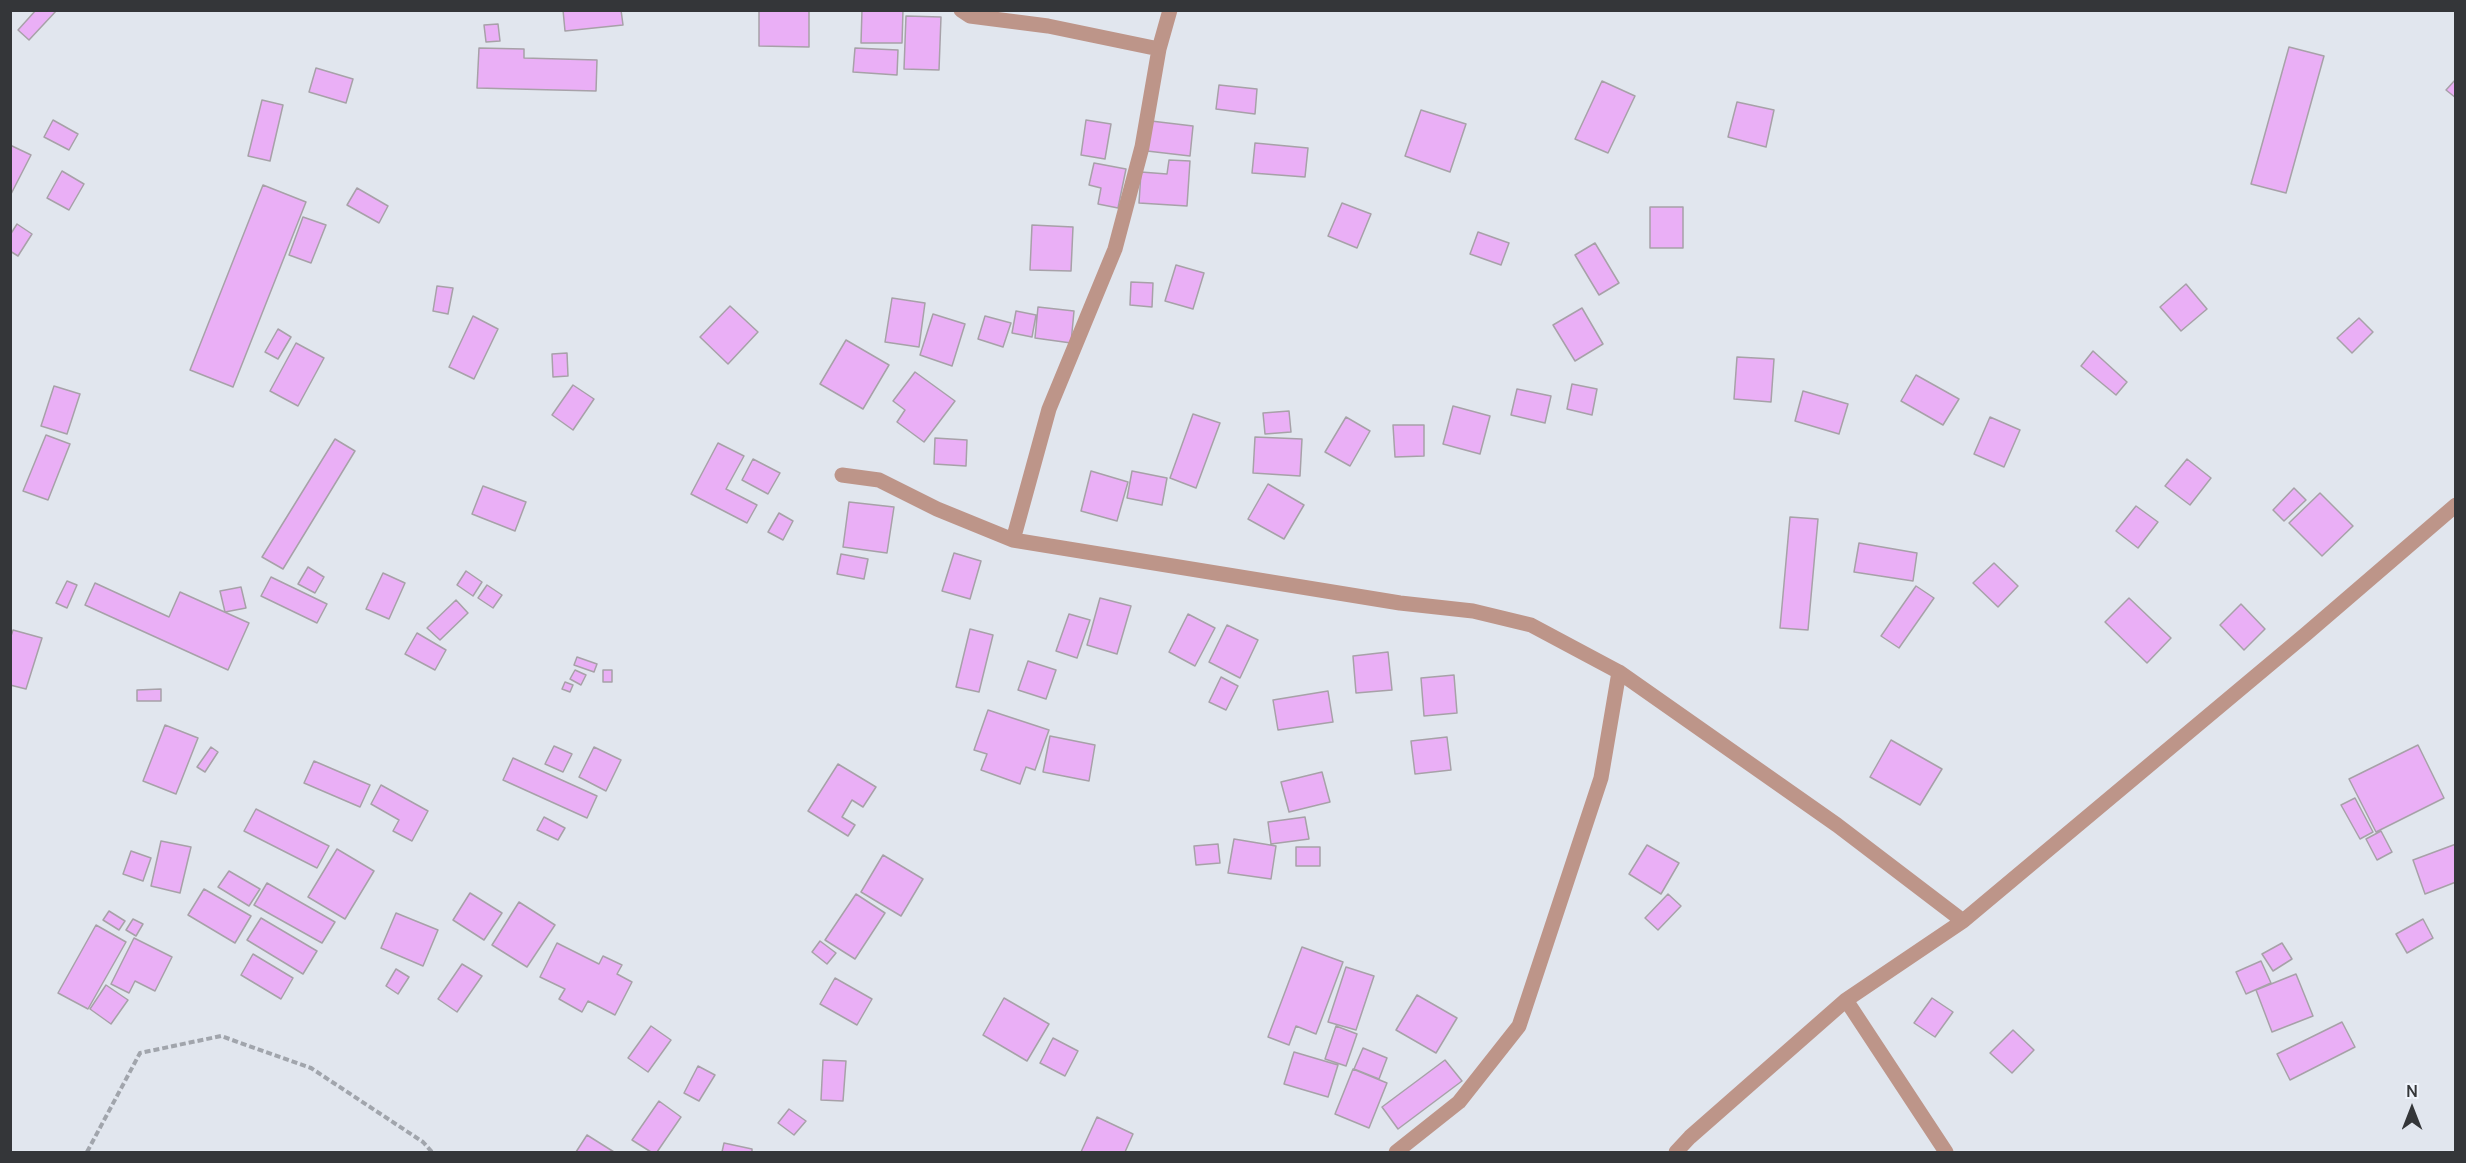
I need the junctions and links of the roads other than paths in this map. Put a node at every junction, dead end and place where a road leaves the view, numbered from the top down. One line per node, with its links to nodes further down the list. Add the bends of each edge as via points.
1 (961, 10): 3 (street, via 970,16 1048,26)
2 (1170, 10): 3 (street)
3 (1159, 49): 6 (street, via 1142,147 1115,249 1049,409)
4 (842, 475): 6 (street, via 879,480)
5 (2456, 505): 8 (street)
6 (1013, 540): 7 (street, via 1400,603 1473,611 1532,625)
7 (1619, 672): 8 (street, via 1838,825); 10 (street, via 1602,778 1519,1026 1459,1102)
8 (1963, 921): 9 (street)
9 (1846, 1000): 11 (street); 12 (street)
10 (1396, 1152)
11 (1676, 1152)
12 (1946, 1152)

